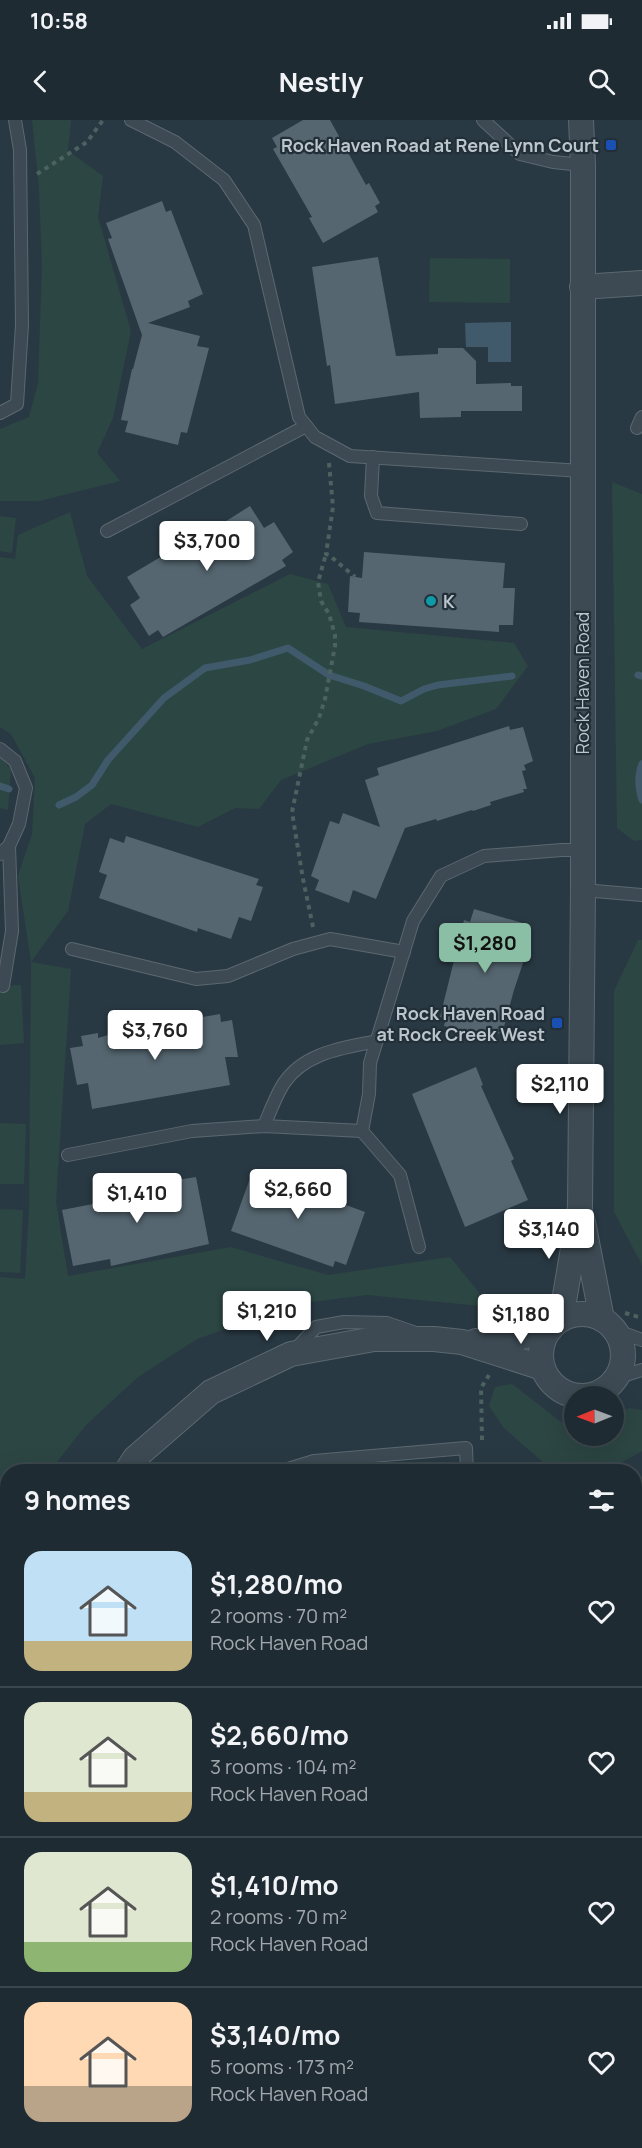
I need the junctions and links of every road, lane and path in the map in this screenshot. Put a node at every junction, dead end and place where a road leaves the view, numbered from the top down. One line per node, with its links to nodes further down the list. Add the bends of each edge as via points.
1 (15, 120): 8 (lane)
2 (103, 120): 8 (path, via 87,142)
3 (131, 120): 12 (lane, via 175,142 224,180 254,225 299,417)
4 (483, 120): 7 (lane, via 520,154 553,162)
5 (581, 120): 7 (street, Rock Haven Road)
6 (595, 120): 7 (street, Rock Haven Road)
7 (583, 162): 10 (street, Rock Haven Road)
8 (20, 184): 11 (lane, via 22,325 17,404)
9 (642, 283): 10 (street)
10 (582, 287): 15 (street, Rock Haven Road)
11 (0, 413)
12 (306, 426): 13 (lane, via 315,437); 17 (lane)
13 (329, 444): 14 (lane, via 350,456); 18 (path, via 333,507)
14 (373, 457): 15 (lane); 16 (lane, via 371,496 377,513)
15 (582, 471): 22 (street, Rock Haven Road)
16 (521, 524)
17 (107, 531)
18 (326, 554): 19 (path); 25 (path, via 318,582 335,646 325,699 307,740 292,812)
19 (356, 577)
20 (0, 749): 21 (lane, via 15,761 26,788 19,824)
21 (4, 850): 28 (lane, via 12,931)
22 (583, 850): 23 (street, Rock Haven Road); 27 (lane, via 484,856 441,876 413,921)
23 (582, 890): 24 (lane); 33 (street, Rock Haven Road)
24 (642, 895)
25 (316, 943): 26 (lane, via 228,976 196,979); 27 (lane, via 330,939)
26 (72, 949)
27 (404, 952): 29 (lane)
28 (3, 986)
29 (377, 1041): 30 (lane, via 314,1057 299,1068 284,1082); 31 (lane, via 370,1063)
30 (264, 1126): 31 (lane); 32 (lane, via 192,1131)
31 (362, 1131): 34 (lane, via 400,1175)
32 (68, 1155)
33 (580, 1208): 36 (street, Rock Haven Road); 37 (street, Rock Haven Road)
34 (419, 1247)
35 (642, 1318): 36 (path)
36 (612, 1320): 37 (street, via 574,1314); 38 (lane); 43 (street, Rock Haven Road, via 623,1353)
37 (555, 1325): 39 (street, via 513,1339); 40 (street, Rock Haven Road, via 543,1342)
38 (642, 1340)
39 (462, 1342): 40 (street); 45 (street, via 374,1339 291,1354 211,1392)
40 (543, 1368): 43 (street, via 558,1388 583,1396 596,1394)
41 (642, 1370): 43 (lane)
42 (489, 1375): 44 (path, via 481,1388)
43 (616, 1378)
44 (482, 1450)
45 (131, 1464)
46 (304, 1464): 47 (lane, via 466,1448)
47 (467, 1464)

